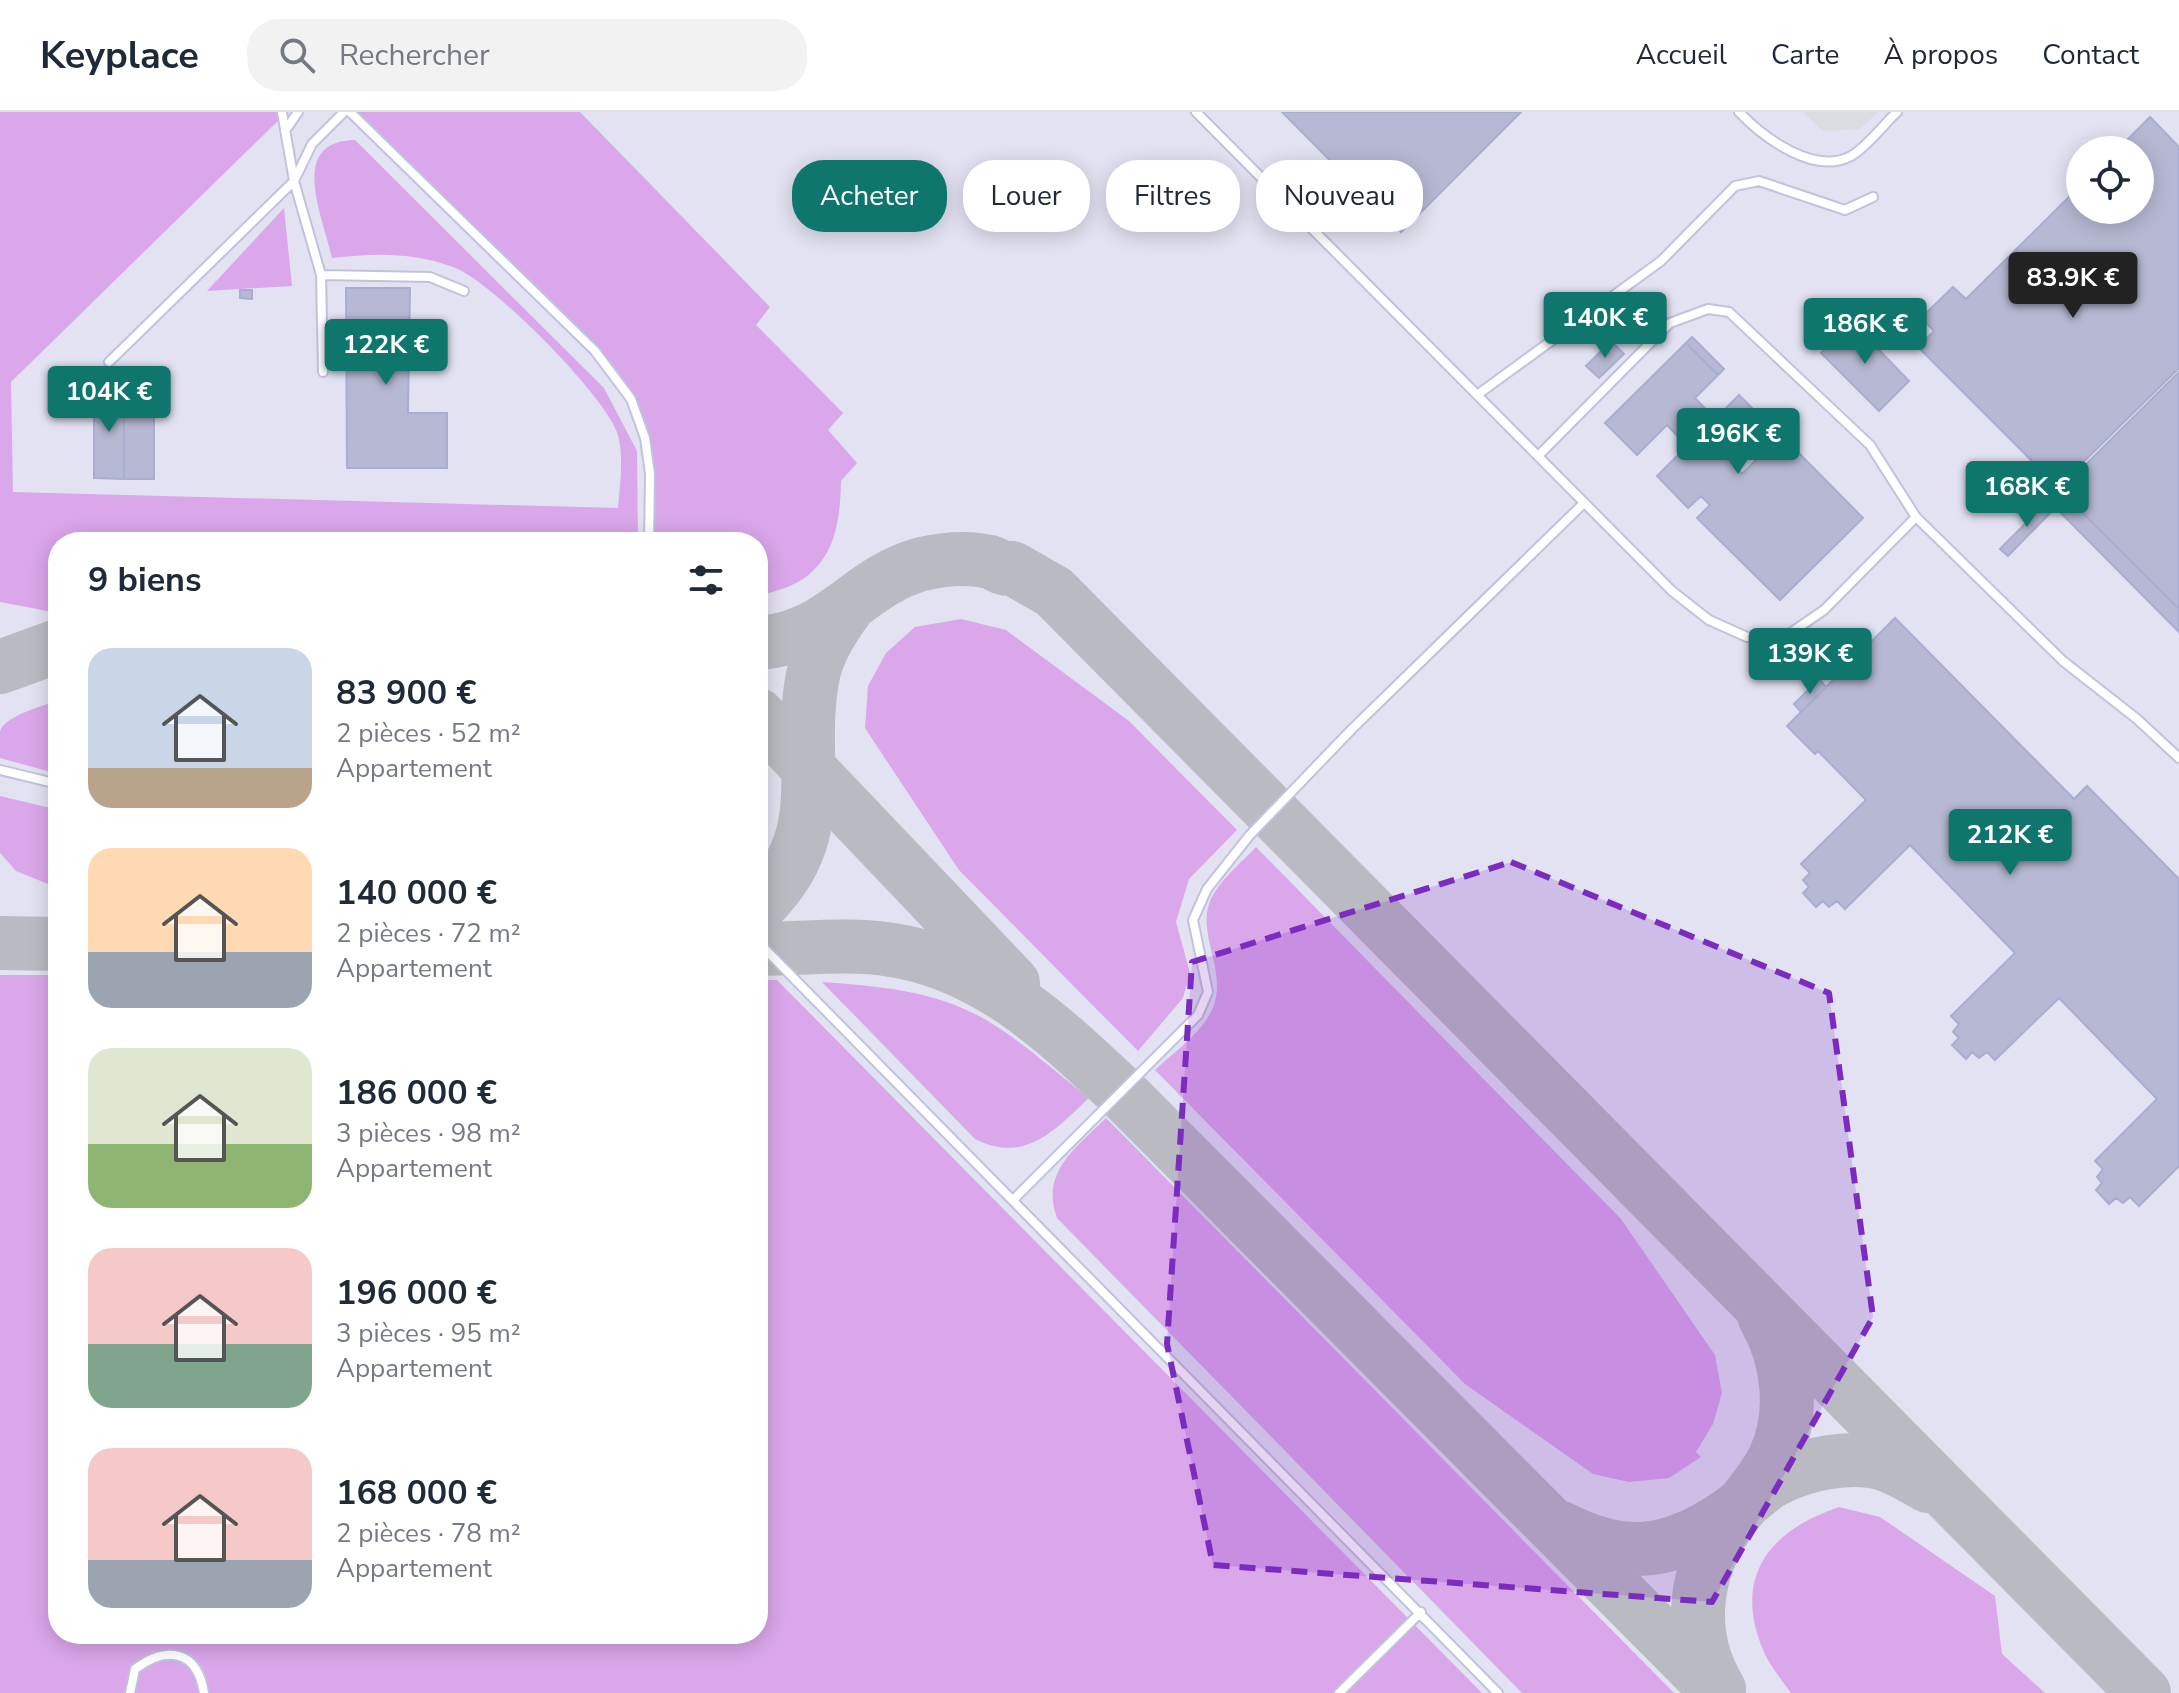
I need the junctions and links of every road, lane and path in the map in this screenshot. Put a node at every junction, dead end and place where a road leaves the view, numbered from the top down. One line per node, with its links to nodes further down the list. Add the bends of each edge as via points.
1 (282, 112): 7 (lane)
2 (298, 112): 7 (lane)
3 (347, 112): 8 (lane, via 312,144); 18 (lane, via 595,351 631,399 650,474)
4 (1196, 112): 14 (lane)
5 (1739, 112): 6 (lane, via 1790,151 1828,162 1851,156)
6 (1897, 112)
7 (285, 132): 8 (lane)
8 (294, 181): 10 (lane); 12 (lane)
9 (1873, 197): 14 (lane, via 1845,210 1759,181 1735,186 1661,261)
10 (321, 275): 11 (lane, via 430,277); 13 (lane)
11 (464, 291)
12 (109, 362)
13 (323, 372)
14 (1477, 395): 15 (lane)
15 (1538, 456): 16 (lane); 17 (lane, via 1670,323 1708,309 1729,312 1870,445)
16 (1584, 503): 17 (lane, via 1672,591 1709,620 1747,637 1789,634 1824,610); 23 (lane, via 1249,836 1207,889 1193,920 1208,992 1198,1015)
17 (1916, 517): 19 (lane, via 2063,661)
18 (649, 532)
19 (2179, 758)
20 (0, 770): 21 (lane)
21 (48, 782)
22 (768, 952): 23 (lane)
23 (1013, 1200): 24 (lane)
24 (1421, 1612): 27 (lane); 28 (lane)
25 (130, 1693): 26 (lane, via 135,1669 154,1655 171,1653 201,1676)
26 (204, 1693)
27 (1339, 1693)
28 (1498, 1693)

